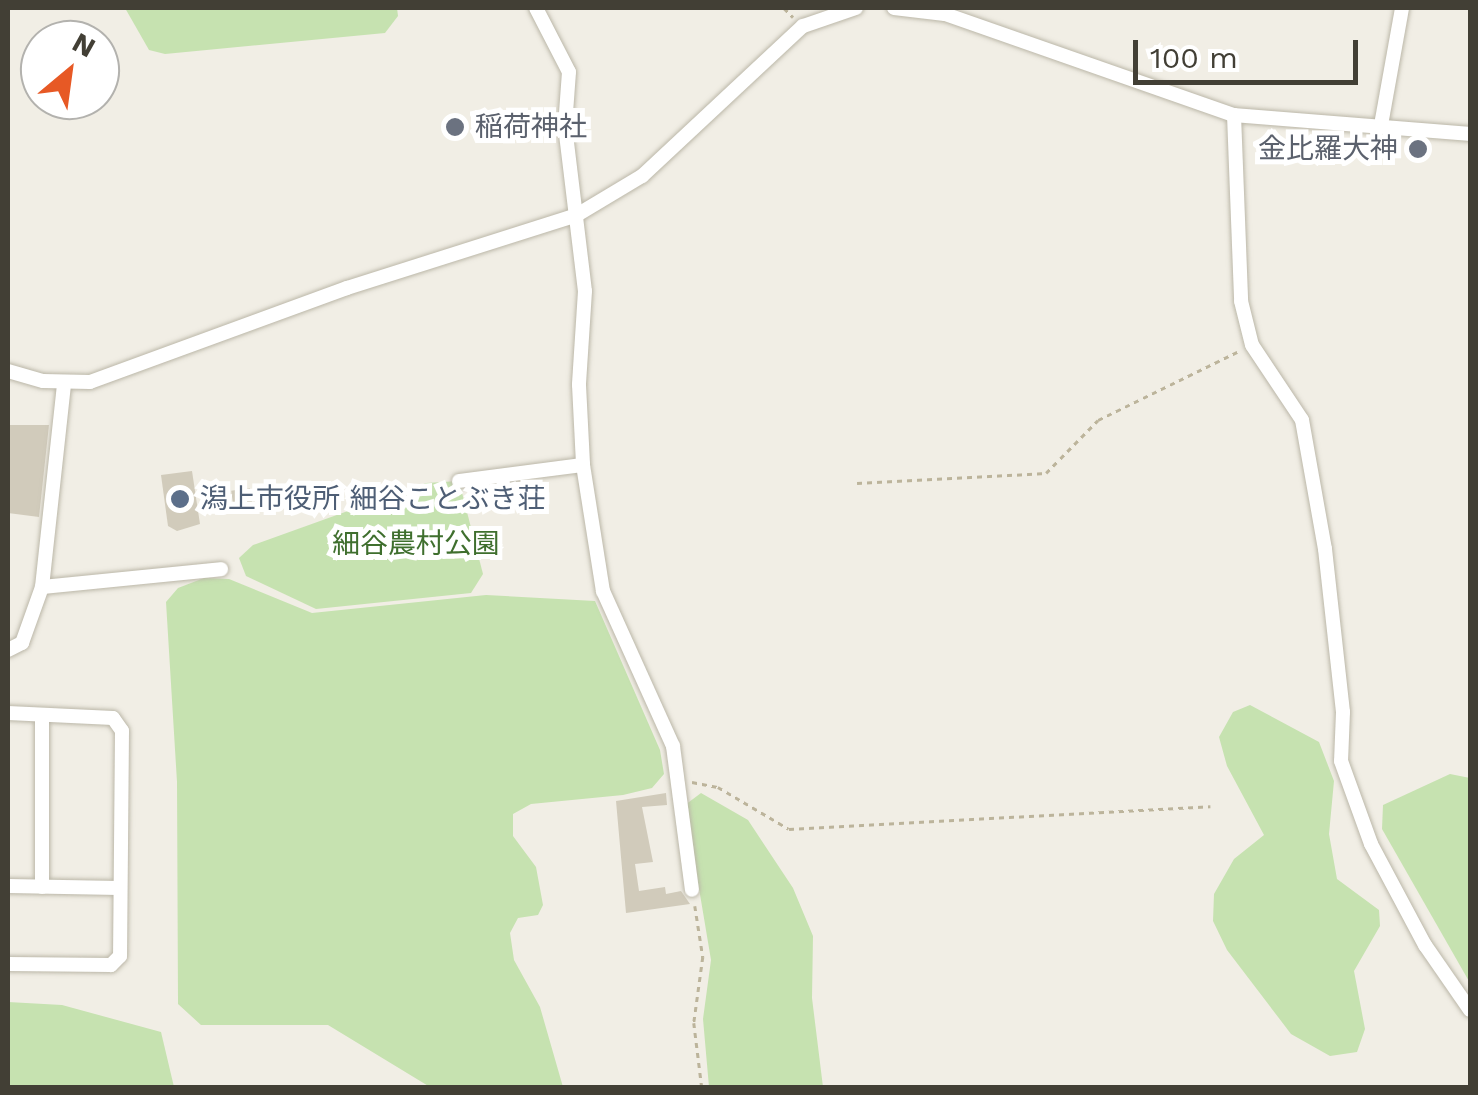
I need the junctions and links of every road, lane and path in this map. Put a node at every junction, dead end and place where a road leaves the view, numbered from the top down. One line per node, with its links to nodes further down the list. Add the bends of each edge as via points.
1 (536, 8): 8 (street, via 569,72 566,126)
2 (856, 8): 8 (street, via 803,26 642,176)
3 (894, 8): 5 (street, via 945,14)
4 (1402, 8): 6 (street)
5 (1234, 115): 6 (street); 9 (street, via 1241,300)
6 (1381, 125): 7 (street)
7 (1470, 134)
8 (577, 215): 11 (street, via 347,288 90,382); 12 (street, via 585,291)
9 (1252, 345): 14 (path, via 1098,420 1046,473); 27 (street, via 1302,420 1325,549 1343,712 1341,761 1371,844 1425,945)
10 (8, 371): 11 (street)
11 (64, 383): 16 (street)
12 (583, 464): 13 (street); 20 (street, via 603,591 673,746)
13 (459, 482)
14 (857, 483)
15 (221, 569): 16 (street)
16 (42, 587): 17 (street, via 22,643)
17 (8, 650)
18 (8, 713): 19 (street)
19 (42, 715): 23 (street); 24 (street, via 114,718 122,731)
20 (676, 778): 21 (path, via 718,787 789,829); 25 (street)
21 (1210, 806)
22 (8, 886): 23 (street)
23 (42, 887): 24 (street)
24 (119, 888): 26 (street, via 120,956 111,964)
25 (692, 890): 28 (path, via 703,957 694,1023)
26 (8, 964)
27 (1470, 1010)
28 (702, 1088)

